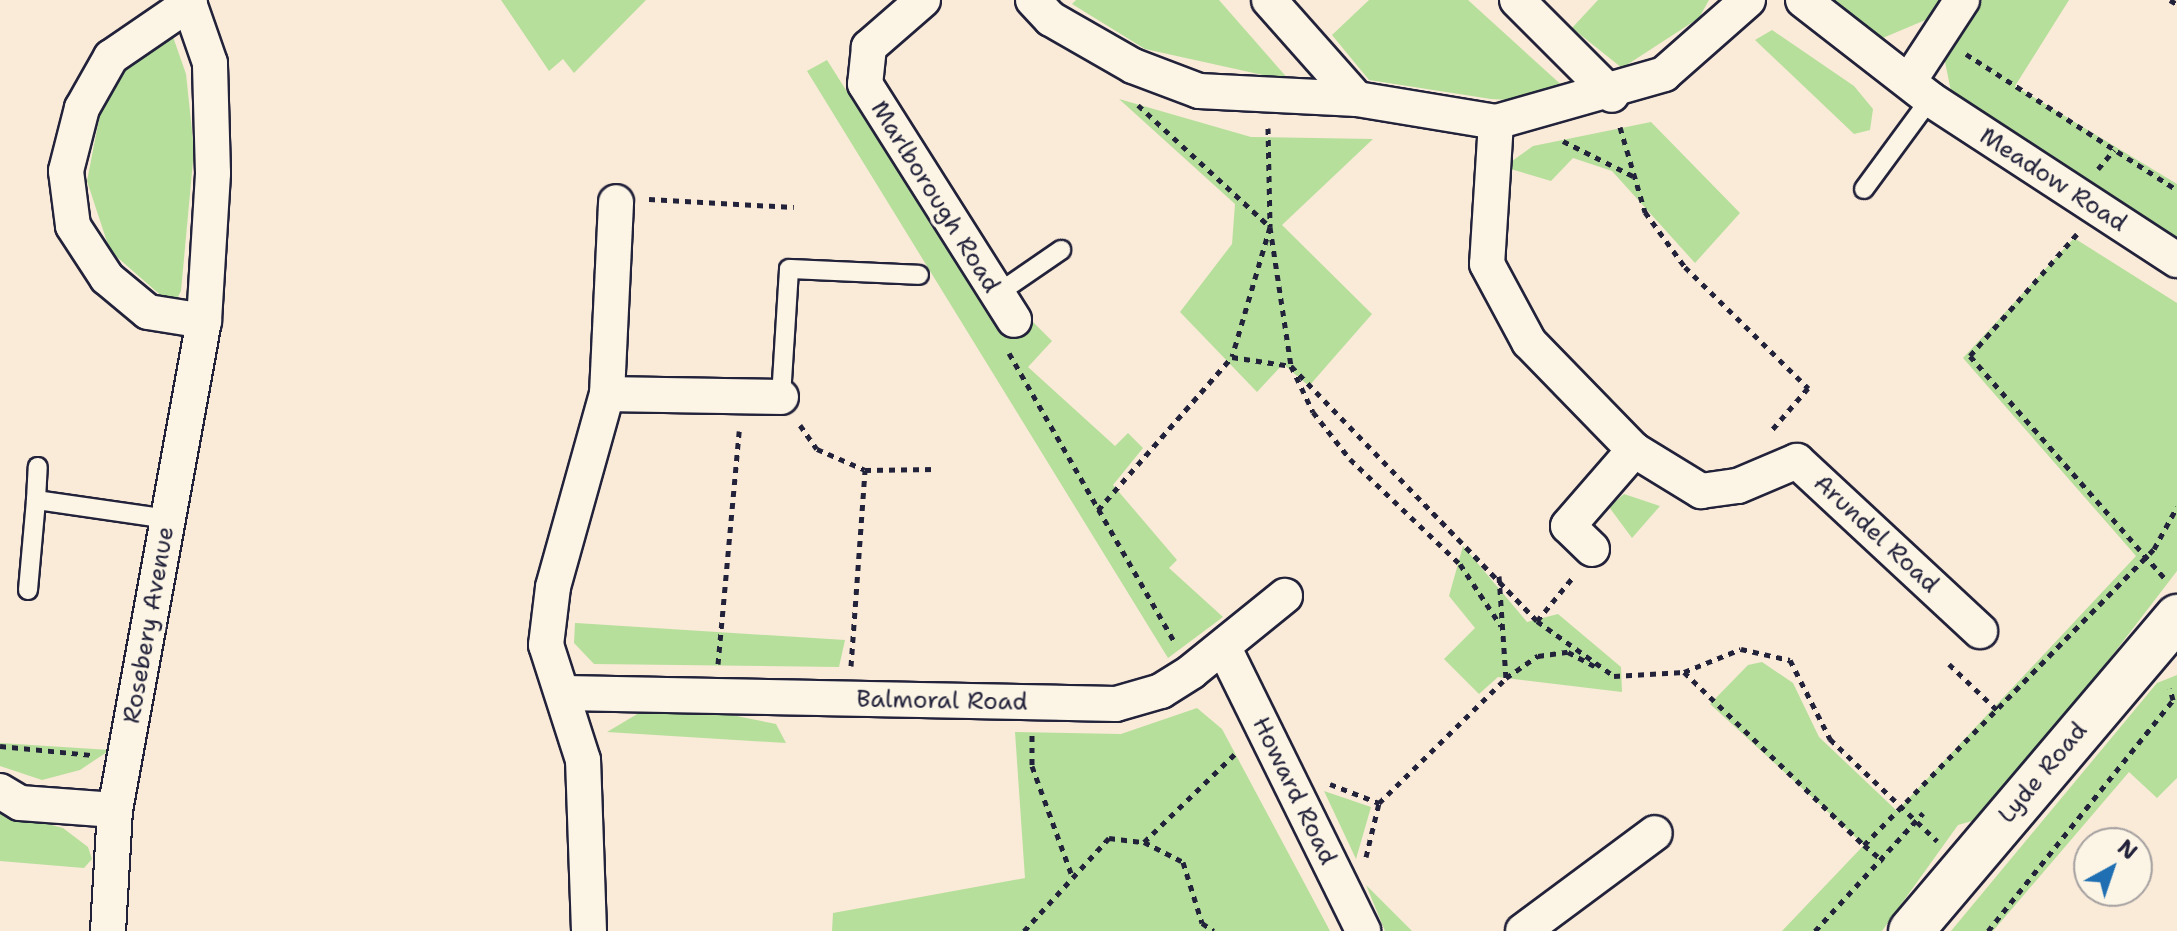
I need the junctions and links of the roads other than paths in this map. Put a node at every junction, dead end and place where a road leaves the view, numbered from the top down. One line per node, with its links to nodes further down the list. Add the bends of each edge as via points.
1 (923, 0): 18 (street, Marlborough Road, via 869,47 865,84)
2 (1033, 0): 11 (street, via 1051,19 1116,56 1199,91)
3 (1269, 0): 11 (street)
4 (1517, 0): 10 (street)
5 (1748, 0): 10 (street, via 1664,74)
6 (1803, 0): 9 (street, Meadow Road)
7 (1962, 0): 9 (street, via 1938,37)
8 (189, 1): 19 (street, Rosebery Avenue, via 210,63 213,173); 19 (street, Rosebery Avenue, via 111,57 82,108 66,171 73,226 107,278 148,312)
9 (1920, 90): 13 (lane); 16 (street, Meadow Road)
10 (1612, 95): 12 (street)
11 (1357, 99): 12 (street)
12 (1506, 119): 22 (street, Arundel Road, via 1487,264 1529,342)
13 (1864, 189)
14 (616, 202): 20 (street)
15 (1061, 250): 18 (lane)
16 (2177, 260)
17 (919, 275): 21 (lane, via 789,269)
18 (1005, 307)
19 (204, 321): 25 (street, Rosebery Avenue)
20 (607, 394): 21 (street); 32 (street, via 553,587 546,645)
21 (781, 397)
22 (1634, 450): 26 (street, via 1568,526); 30 (street, Arundel Road, via 1701,491 1738,486 1797,461)
23 (38, 467): 24 (lane)
24 (36, 500): 25 (lane); 27 (lane)
25 (168, 519): 34 (street, Rosebery Avenue)
26 (1592, 549)
27 (28, 590)
28 (1285, 596): 31 (street, Balmoral Road)
29 (2166, 629): 40 (street, Lyde Road)
30 (1980, 631)
31 (1225, 650): 32 (street, Balmoral Road, via 1161,691 1116,704); 38 (street, Howard Road)
32 (565, 693): 37 (street, via 583,760)
33 (0, 791): 34 (street, via 20,803)
34 (115, 810): 36 (street, Rosebery Avenue)
35 (1655, 833): 39 (street)
36 (108, 931)
37 (589, 931)
38 (1363, 931)
39 (1523, 931)
40 (1911, 931)

